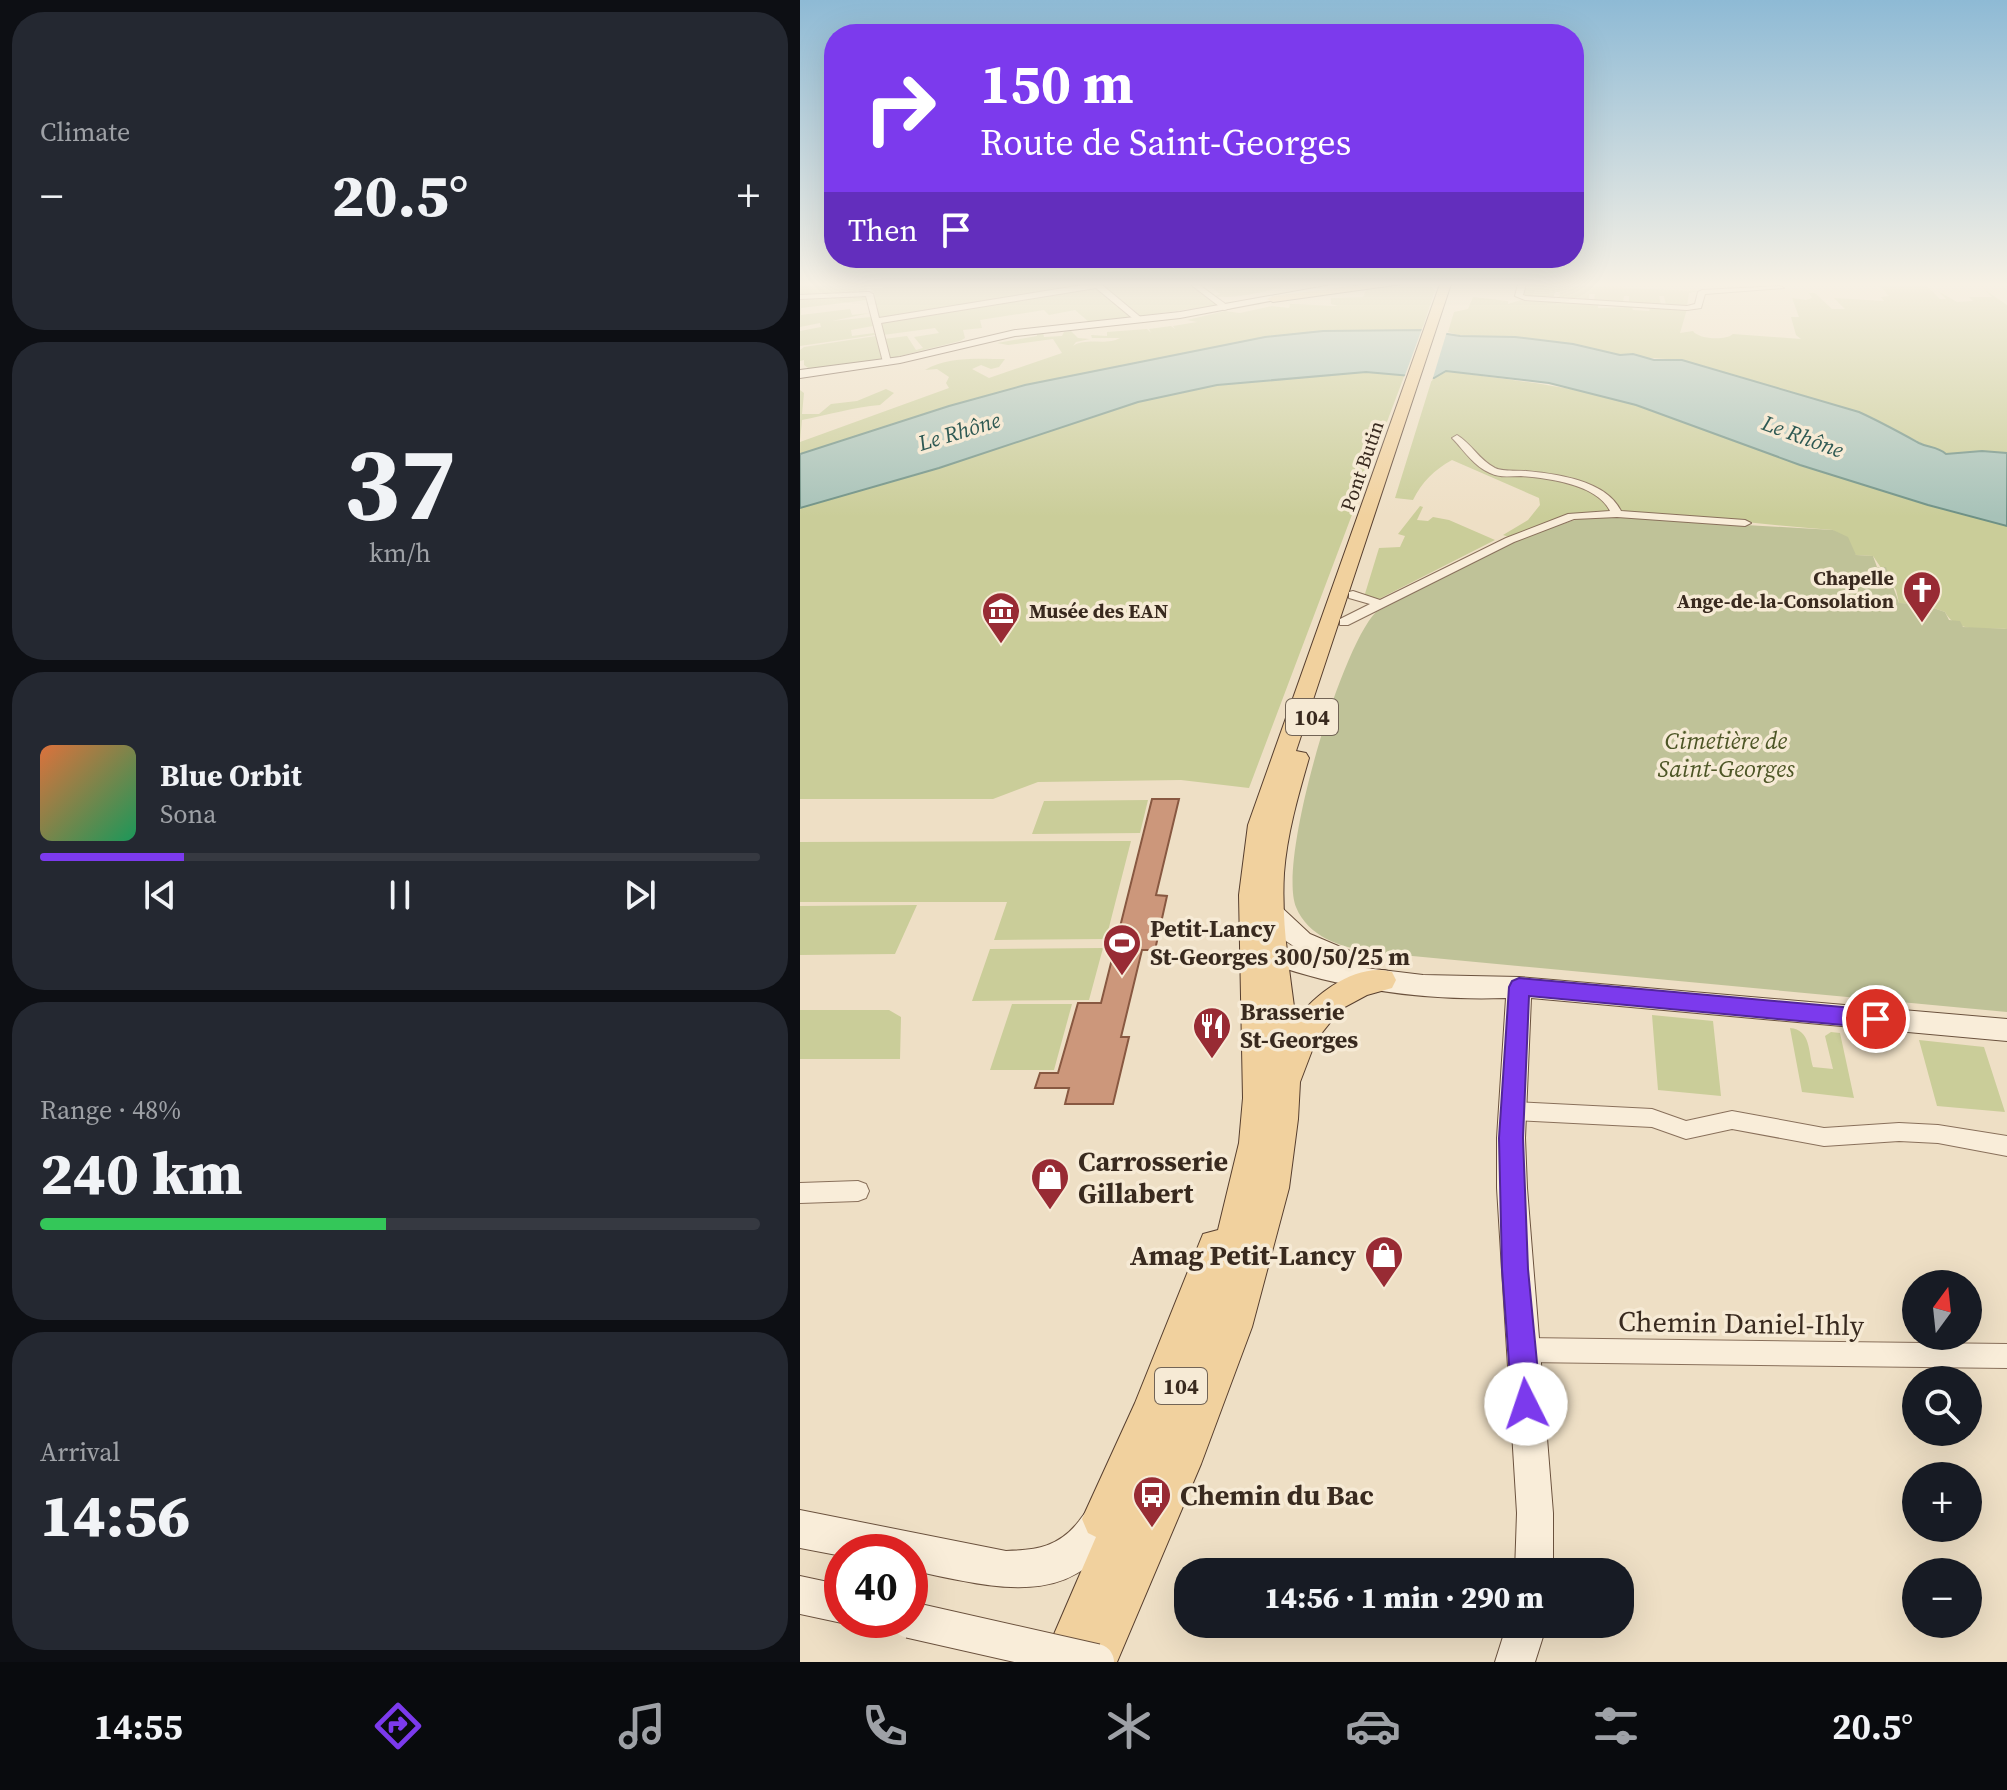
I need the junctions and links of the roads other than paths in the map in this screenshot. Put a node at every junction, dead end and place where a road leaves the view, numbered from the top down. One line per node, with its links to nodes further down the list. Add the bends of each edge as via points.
1 (887, 362): 3 (street)
2 (1425, 362): 7 (main road, Pont Butin / 104)
3 (800, 374)
4 (1457, 438): 5 (street, via 1495,473 1581,486 1609,500)
5 (1617, 514): 6 (street); 9 (street, via 1551,522)
6 (1745, 523)
7 (1362, 546): 8 (main road, 104); 12 (main road, 104, via 1260,825 1252,877)
8 (1353, 595): 9 (street); 10 (main road, 104)
9 (1381, 604): 10 (street)
10 (1344, 622): 11 (main road, 104, via 1280,818)
11 (1272, 912): 12 (main road, 104); 14 (street, via 1301,941 1343,960 1478,975)
12 (1264, 951): 13 (street); 16 (main road, 104)
13 (1382, 980): 14 (street, via 1475,990); 16 (main road, via 1343,992 1320,1009)
14 (1519, 987): 15 (street); 17 (street)
15 (2007, 1030)
16 (1272, 1093): 23 (main road, via 1149,1414); 30 (main road, 104, via 1216,1294); 31 (main road, 104, via 1274,1174 1243,1297 1203,1407)
17 (1512, 1111): 18 (street, via 1652,1118 1686,1130 1732,1120 1824,1137 1938,1134); 21 (street)
18 (2007, 1146)
19 (858, 1191): 20 (street)
20 (800, 1193)
21 (1522, 1350): 22 (street, Chemin Daniel-Ihly); 25 (street)
22 (2007, 1356)
23 (1102, 1519): 24 (street, via 1075,1554 1038,1570 1006,1570)
24 (800, 1529)
25 (1534, 1558)
26 (800, 1595): 27 (street)
27 (824, 1600)
28 (928, 1624): 31 (street, bridge)
29 (1523, 1638): 32 (street)
30 (1064, 1662)
31 (1095, 1662)
32 (1515, 1662)

